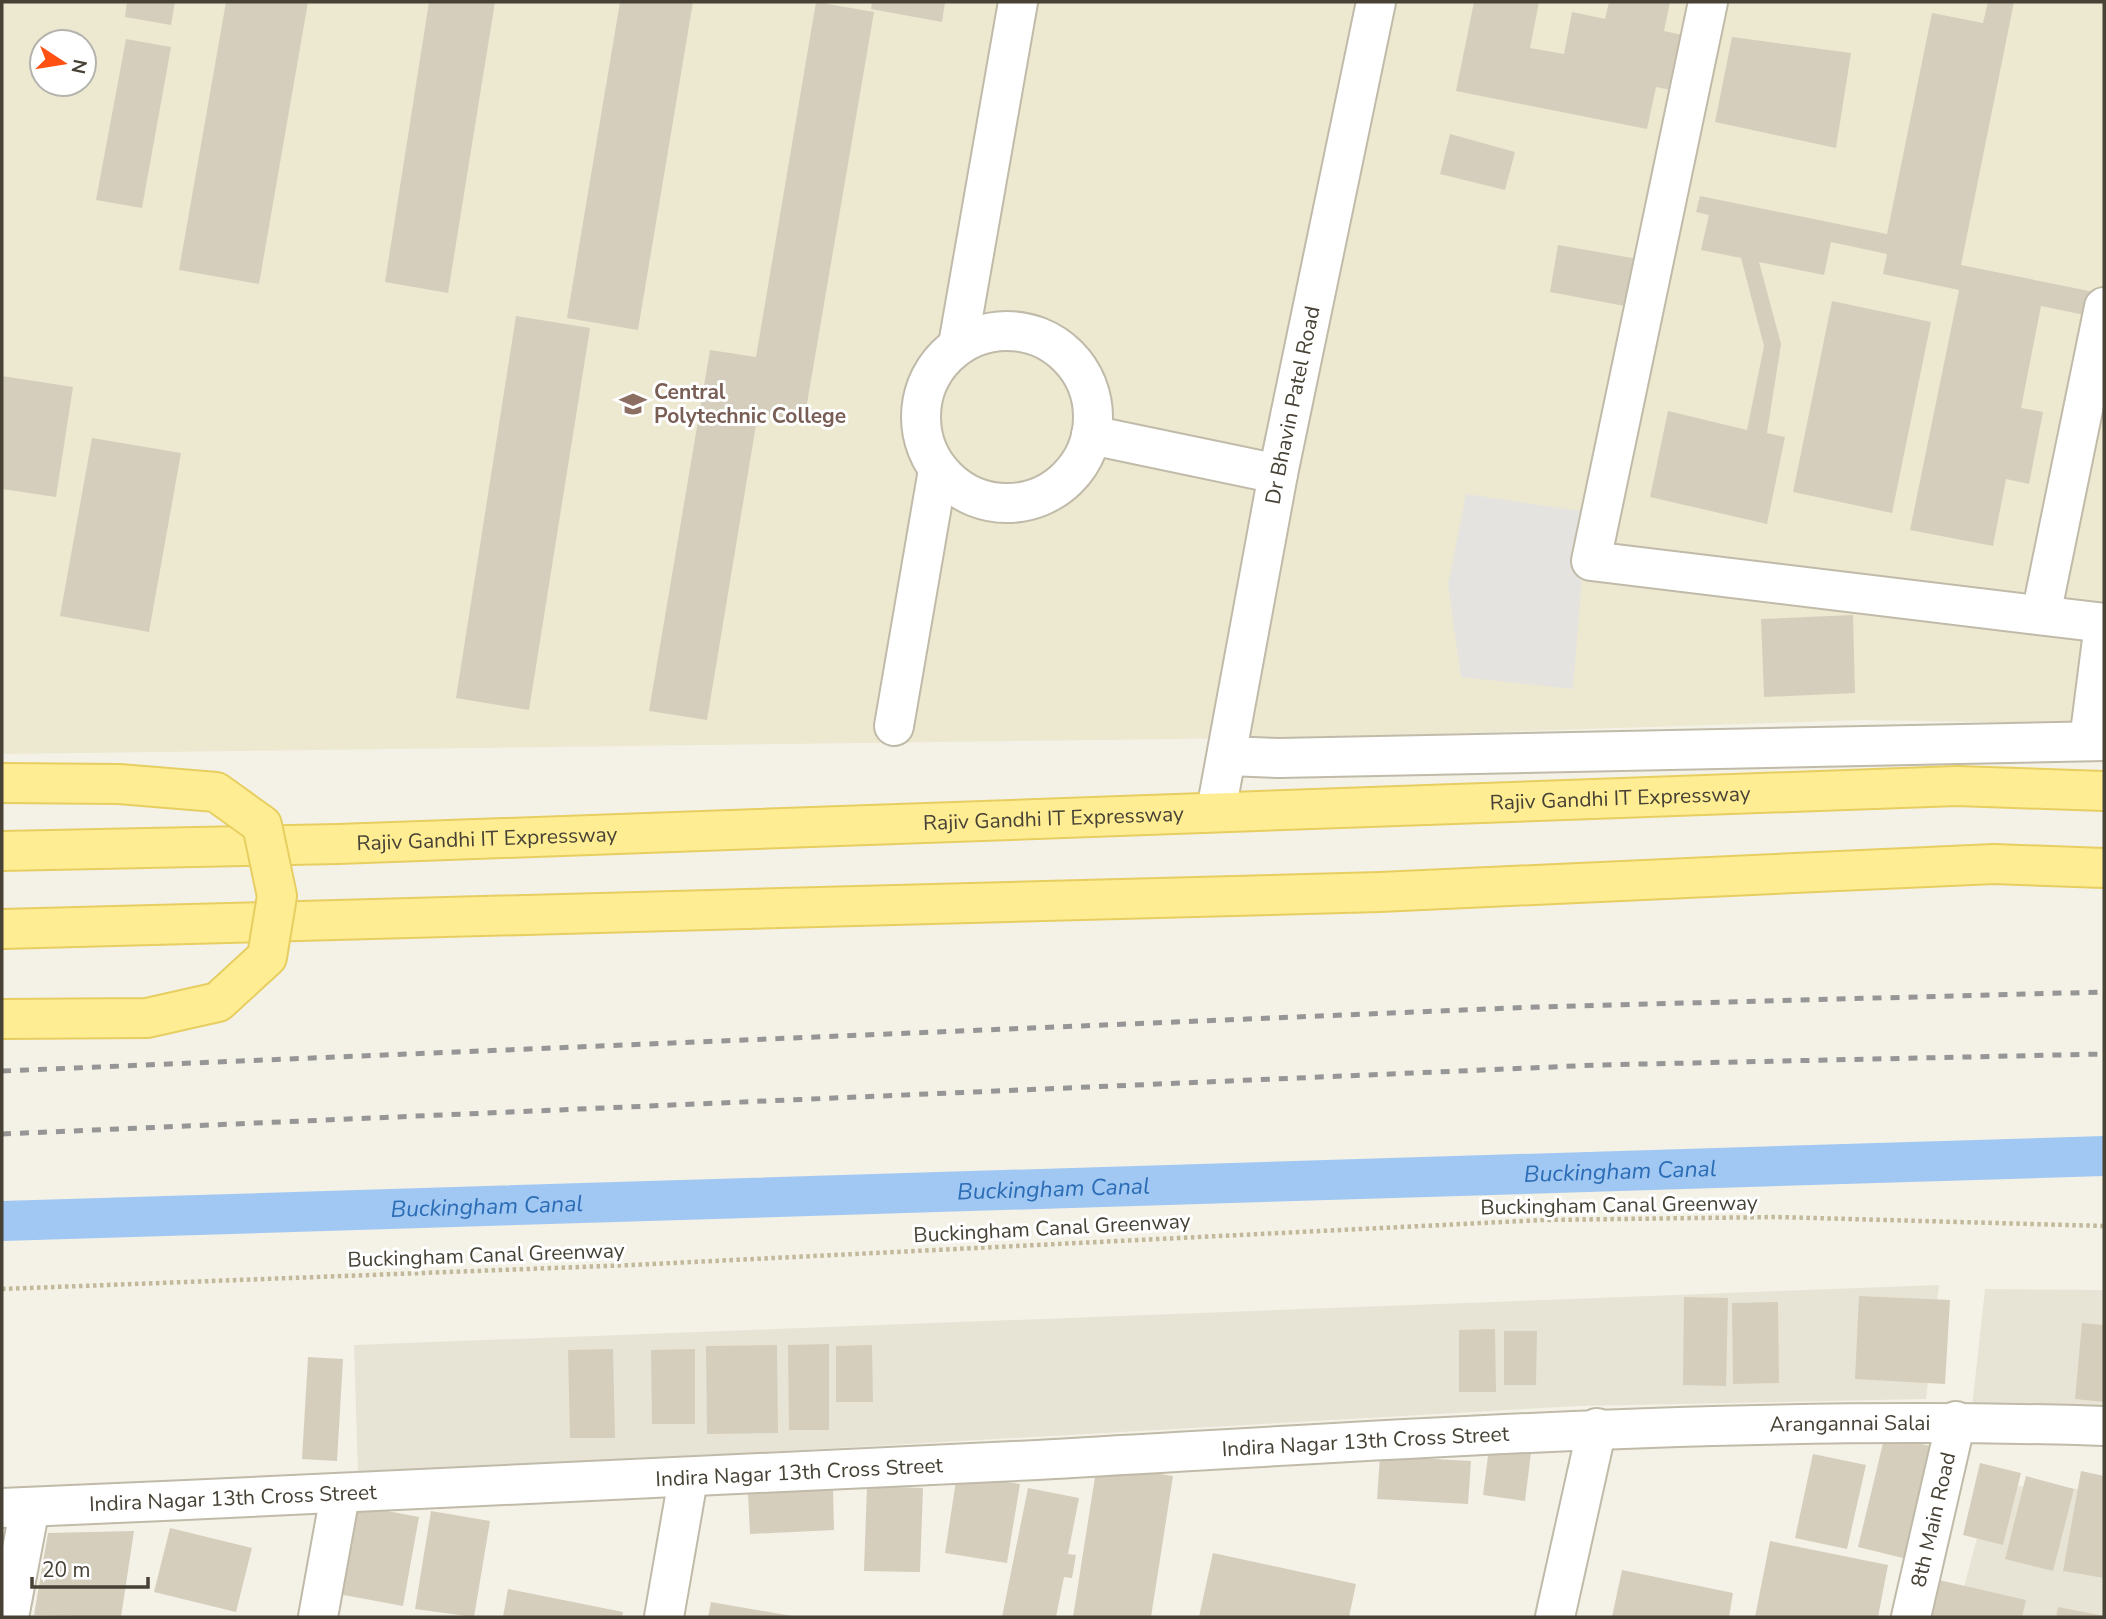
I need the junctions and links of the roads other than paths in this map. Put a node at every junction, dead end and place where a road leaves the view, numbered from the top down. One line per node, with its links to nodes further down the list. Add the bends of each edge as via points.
1 (1018, 2): 5 (street)
2 (1376, 2): 8 (street, Dr Bhavin Patel Road)
3 (1708, 2): 9 (street, via 1591,561)
4 (2104, 307): 9 (street)
5 (958, 345): 6 (street, via 981,334 1006,330 1032,333 1055,345 1074,362 1087,384 1093,409); 7 (street, via 938,365 925,389 920,417 925,445)
6 (1091, 435): 7 (street, via 1081,461 1063,482 1040,497 1012,504 984,501 959,489); 8 (street)
7 (938, 470): 11 (street)
8 (1278, 474): 13 (street, Dr Bhavin Patel Road)
9 (2041, 615): 10 (street)
10 (2104, 624): 12 (street)
11 (894, 726)
12 (2097, 741): 13 (street)
13 (1227, 756): 16 (street, Dr Bhavin Patel Road)
14 (2, 783): 20 (main road, bridge, via 119,784 216,792 262,825 277,896 267,957 218,1002 147,1018)
15 (2104, 791): 16 (main road, Rajiv Gandhi IT Expressway, via 1956,786)
16 (1216, 811): 17 (main road, Rajiv Gandhi IT Expressway, via 338,844)
17 (2, 851)
18 (2104, 869): 19 (main road, via 1994,864 1380,892)
19 (2, 929)
20 (2, 1019)
21 (1956, 1421): 22 (street, Arangannai Salai); 23 (street, Arangannai Salai); 31 (street, 8th Main Road)
22 (2104, 1426)
23 (1597, 1428): 24 (street, Indira Nagar 13th Cross Street); 30 (street)
24 (688, 1479): 25 (street, Indira Nagar 13th Cross Street); 29 (street)
25 (340, 1495): 26 (street, Indira Nagar 13th Cross Street); 28 (street)
26 (16, 1508): 27 (street)
27 (9, 1617)
28 (318, 1617)
29 (664, 1617)
30 (1555, 1617)
31 (1911, 1617)

